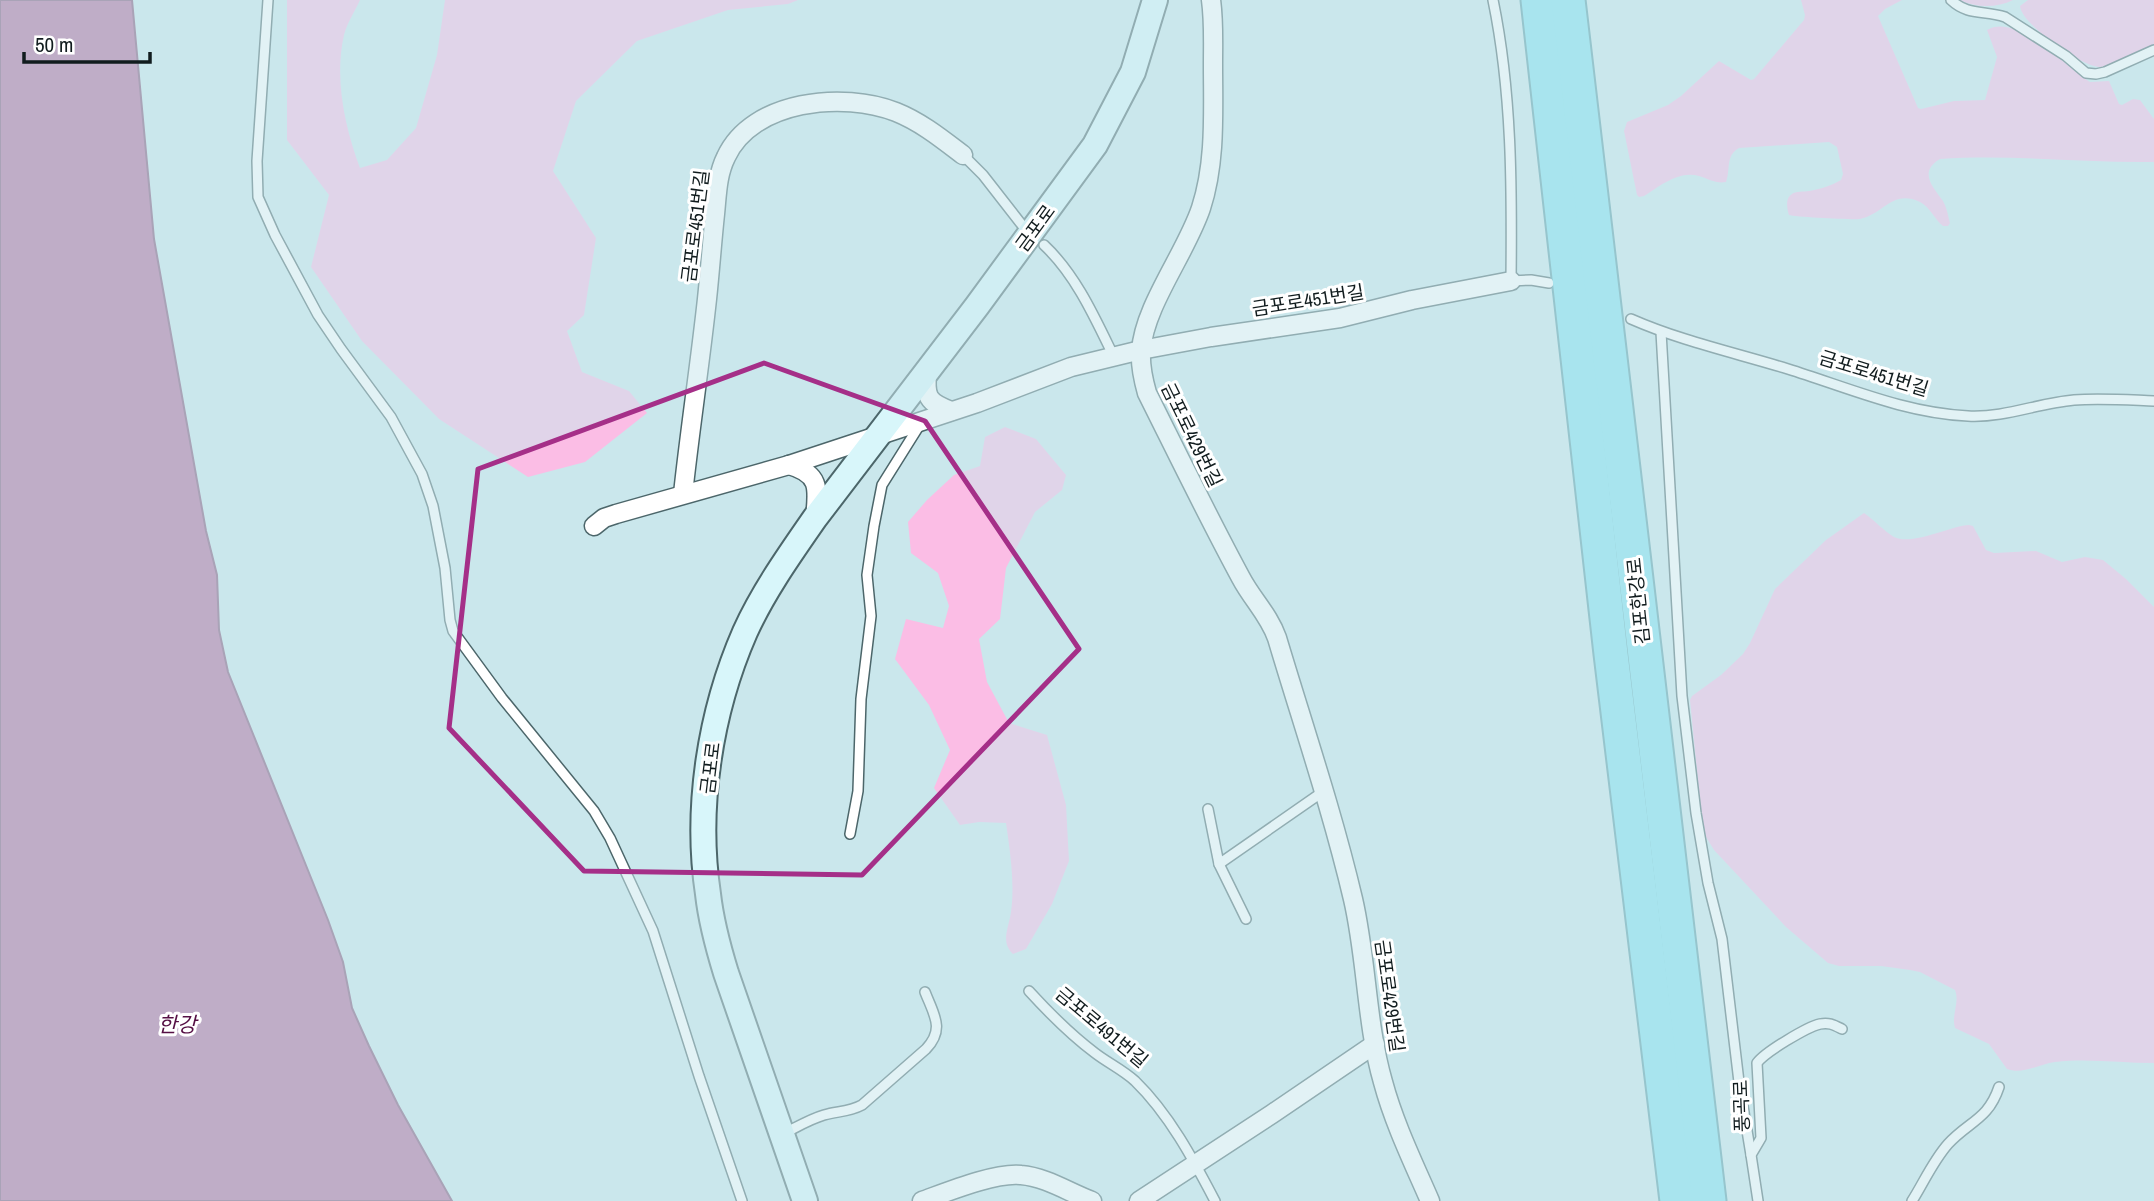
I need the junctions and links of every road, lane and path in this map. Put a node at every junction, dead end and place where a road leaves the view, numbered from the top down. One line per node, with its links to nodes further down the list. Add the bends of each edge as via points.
1 (268, 0): 41 (lane, via 257,161 262,208 318,315 391,417 422,474 433,506 453,631 594,811 630,878 653,931)
2 (1155, 0): 18 (main road, 금포로, via 1133,72 1095,145)
3 (1212, 0): 16 (street, 금포로429번길, via 1212,158 1207,184 1190,236 1146,325)
4 (1493, 0): 12 (lane, via 1506,83)
5 (1538, 0): 49 (highway, 김포한강로)
6 (1568, 0): 50 (highway, 김포한강로)
7 (1951, 0): 8 (lane, via 1963,10 2004,17 2087,73 2105,72)
8 (2154, 50)
9 (963, 155): 10 (lane, 금포로451번길); 24 (street, 금포로451번길, via 894,111 844,102 774,113 749,127 736,141 726,156 718,188)
10 (1022, 225)
11 (1044, 245): 17 (lane, via 1077,287)
12 (1511, 281): 13 (lane, 금포로451번길); 16 (street, 금포로451번길, via 1340,318)
13 (1549, 283)
14 (1631, 319): 15 (lane, 금포로451번길)
15 (1661, 332): 19 (lane, 금포로451번길, via 1920,411 1971,416 2073,400); 38 (lane, via 1684,709 1696,813 1722,939)
16 (1141, 350): 17 (street, 금포로451번길); 27 (street, 금포로429번길, via 1147,393 1242,580 1272,624)
17 (1114, 357): 20 (street, 금포로451번길)
18 (927, 371): 20 (street, via 925,389 930,399); 22 (main road, 금포로)
19 (2154, 401)
20 (951, 411): 21 (street, 금포로451번길)
21 (921, 421): 22 (street, 금포로451번길); 29 (lane, via 882,485 874,526 867,575 871,616 861,699 858,791)
22 (878, 436): 23 (street); 25 (main road, 금포로)
23 (789, 465): 24 (street); 25 (street, via 803,469 816,482)
24 (683, 494): 26 (street, via 616,514)
25 (815, 518): 37 (main road, 금포로, via 745,632 713,738 705,811 707,893 715,934)
26 (594, 526)
27 (1324, 792): 30 (lane); 35 (street, 금포로429번길, via 1356,911)
28 (1208, 809): 30 (lane)
29 (850, 834)
30 (1219, 864): 31 (lane)
31 (1246, 919)
32 (1029, 991): 39 (lane, 금포로491번길, via 1092,1051 1138,1084)
33 (925, 992): 37 (lane, via 938,1029 926,1049 862,1105 810,1120)
34 (1842, 1029): 38 (lane, 풍곡로, via 1819,1024 1769,1051 1757,1063 1761,1138)
35 (1375, 1044): 39 (street); 48 (street, 금포로429번길, via 1393,1113)
36 (1999, 1087): 52 (lane, via 1987,1111 1940,1154)
37 (782, 1135): 40 (main road, 금포로)
38 (1751, 1155): 51 (lane, 풍곡로)
39 (1196, 1164): 46 (street); 47 (lane, 금포로491번길)
40 (795, 1172): 42 (main road, 금포로); 43 (street)
41 (742, 1201)
42 (805, 1201)
43 (820, 1201)
44 (922, 1201): 45 (street, via 1021,1175)
45 (1093, 1201)
46 (1139, 1201)
47 (1215, 1201)
48 (1430, 1201)
49 (1677, 1201)
50 (1709, 1201)
51 (1758, 1201)
52 (1912, 1201)

